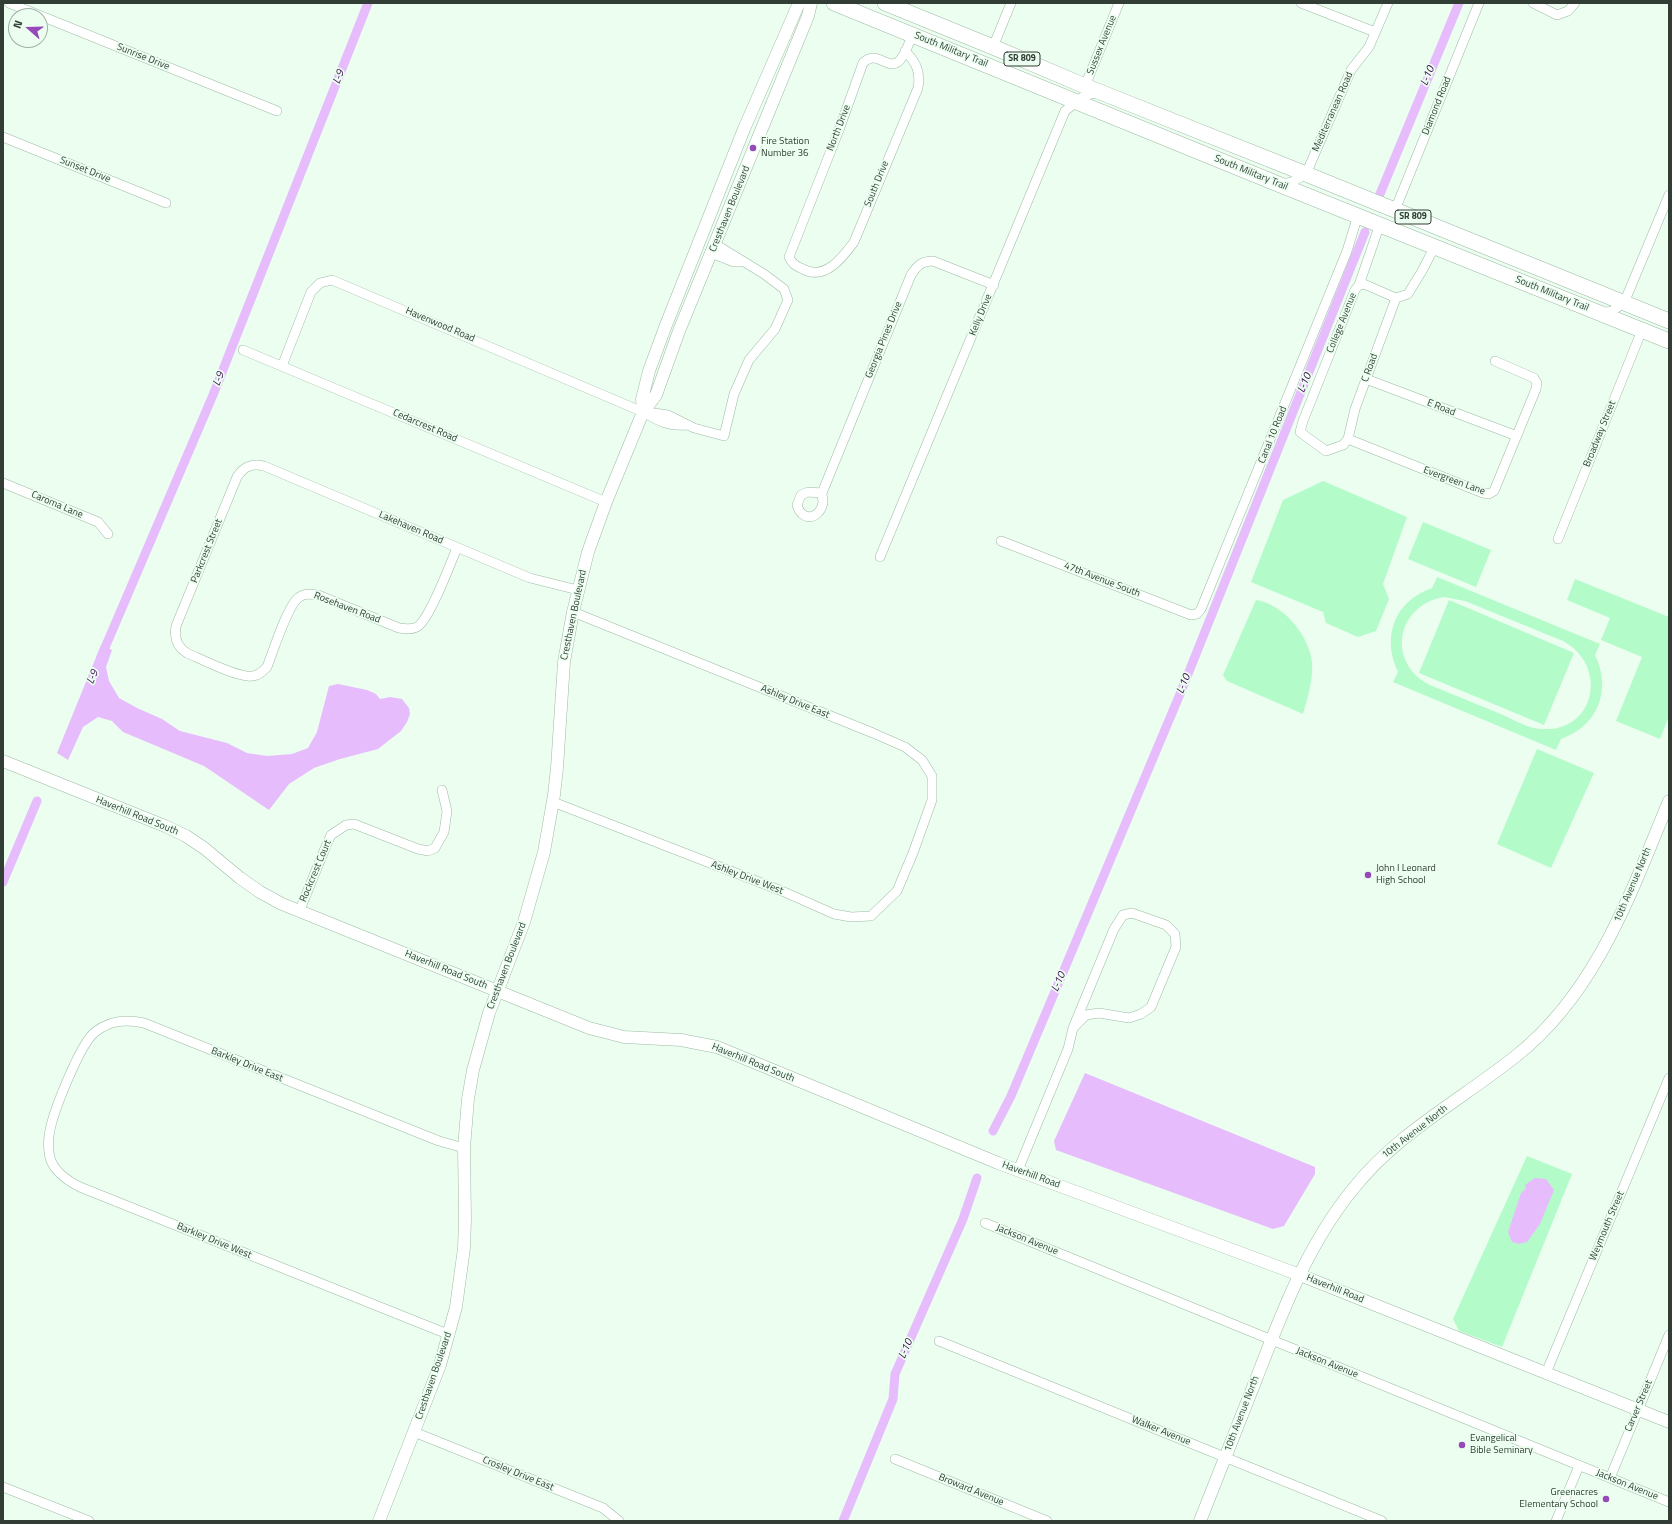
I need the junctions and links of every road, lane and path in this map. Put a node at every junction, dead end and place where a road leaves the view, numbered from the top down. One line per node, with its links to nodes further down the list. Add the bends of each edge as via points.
1 (8, 3): 22 (street, Sunrise Drive)
2 (799, 3): 48 (street, Cresthaven Boulevard, via 744,129 666,325 649,371 642,399)
3 (811, 3): 34 (street, Cresthaven Boulevard, via 808,16)
4 (834, 3): 14 (main road, South Military Trail / SR 809)
5 (1011, 3): 15 (street)
6 (1119, 3): 19 (street, Sussex Avenue)
7 (1301, 3): 13 (street)
8 (1388, 3): 13 (street, Mediterranean Road)
9 (1479, 3): 29 (street, Diamond Road)
10 (1533, 3): 11 (street, via 1557,14 1568,11)
11 (1575, 3)
12 (895, 5): 15 (main road, South Military Trail / SR 809)
13 (1375, 32): 24 (street, Mediterranean Road, via 1369,46 1349,74)
14 (912, 34): 16 (street, North Drive); 18 (main road, South Military Trail / SR 809)
15 (993, 46): 17 (main road, South Military Trail / SR 809)
16 (905, 51): 35 (street, North Drive, via 897,63 891,64 873,57 863,63); 35 (street, South Drive, via 913,59 918,70 918,88 854,242 831,268 818,273 807,272 796,266)
17 (1056, 74): 18 (main road, via 1053,80); 19 (main road, South Military Trail / SR 809)
18 (1034, 84): 21 (main road, South Military Trail / SR 809)
19 (1085, 86): 20 (main road, South Military Trail / SR 809)
20 (1101, 92): 21 (street, Kelly Drive, via 1085,95); 24 (main road, South Military Trail / SR 809)
21 (1076, 101): 25 (main road, South Military Trail / SR 809); 36 (street, Kelly Drive, via 1065,111)
22 (277, 111)
23 (3, 137): 28 (street, Sunset Drive)
24 (1306, 174): 25 (street, via 1292,182); 29 (main road, South Military Trail / SR 809)
25 (1278, 184): 27 (main road, South Military Trail / SR 809)
26 (1669, 195): 39 (street)
27 (1319, 200): 30 (main road, South Military Trail / SR 809); 32 (main road, via 1336,198 1412,228 1421,228)
28 (166, 202)
29 (1395, 210): 32 (main road, South Military Trail / SR 809)
30 (1358, 215): 31 (main road, South Military Trail / SR 809); 61 (street, Canal 10 Road, via 1341,266)
31 (1380, 224): 33 (main road, South Military Trail / SR 809); 37 (street, College Avenue)
32 (1429, 224): 39 (main road, South Military Trail / SR 809)
33 (1435, 246): 38 (street, via 1408,294); 40 (main road, South Military Trail / SR 809)
34 (713, 248): 48 (street, Cresthaven Boulevard, via 679,330 656,395); 48 (street, Havenwood Road, via 734,262 744,262 764,274 784,289 788,300 775,329 749,360 734,394 724,436 687,425 675,426 658,421)
35 (789, 257)
36 (994, 285): 53 (street, Georgia Pines Drive, via 933,261 924,261 918,265 911,275); 59 (street, Kelly Drive)
37 (1358, 286): 38 (street, via 1364,284); 50 (street, College Avenue, via 1300,432 1326,451 1342,445)
38 (1396, 298): 47 (street, C Road)
39 (1624, 303): 40 (street, via 1612,311); 41 (main road, South Military Trail / SR 809)
40 (1599, 313): 42 (main road, South Military Trail / SR 809)
41 (1669, 321)
42 (1642, 330): 43 (main road, South Military Trail / SR 809); 56 (street, Broadway Street)
43 (1669, 341)
44 (243, 350): 46 (street, Cedarcrest Road)
45 (1495, 361): 49 (street, Evergreen Lane, via 1534,378 1537,383)
46 (282, 366): 48 (street, Havenwood Road, via 312,292 320,283 332,280); 54 (street, Cedarcrest Road)
47 (1366, 379): 49 (street, E Road); 50 (street, C Road)
48 (643, 412): 54 (street, Cresthaven Boulevard)
49 (1517, 436): 50 (street, Evergreen Lane, via 1494,491 1489,494)
50 (1348, 439)
51 (245, 467): 58 (street, Lakehaven Road, via 264,466); 63 (street, Parkcrest Street, via 237,477 176,626)
52 (3, 483): 55 (street, Caroma Lane, via 98,522)
53 (822, 492)
54 (606, 502): 60 (street, Cresthaven Boulevard)
55 (108, 534)
56 (1558, 539)
57 (1001, 541): 61 (street, 47th Avenue South, via 1191,615 1197,614)
58 (457, 548): 60 (street, Lakehaven Road, via 530,578); 63 (street, Rosehaven Road, via 426,616 412,629 399,628 318,595 304,595 291,607 267,666 263,671 251,676 241,675 187,653)
59 (880, 557)
60 (578, 590): 62 (street, Cresthaven Boulevard)
61 (1201, 609)
62 (573, 612): 67 (street, Cresthaven Boulevard, via 564,662); 68 (street, Ashley Drive East, via 905,747 922,760 932,776 932,800)
63 (175, 639)
64 (3, 761): 69 (street, Haverhill Road South, via 186,836 260,892)
65 (442, 790): 69 (street, Rockcrest Court, via 447,811 444,832 434,848 428,851 418,849 354,824 346,825 332,835 326,846)
66 (1669, 801): 78 (street, 10th Avenue North, via 1622,913 1600,957 1570,1000 1518,1055 1414,1129 1379,1160 1344,1200)
67 (553, 802): 68 (street, Ashley Drive West, via 782,891 834,914 851,917 871,916 890,899 897,891); 70 (street, Cresthaven Boulevard, via 535,887)
68 (913, 853)
69 (299, 912): 70 (street, Haverhill Road South)
70 (497, 991): 74 (street, Cresthaven Boulevard, via 473,1070); 75 (street, Haverhill Road South, via 603,1032 639,1038 682,1040 717,1047)
71 (1073, 1028): 71 (street, via 1086,1015 1099,1012 1129,1018 1151,1007 1176,947 1175,934 1166,925 1132,913 1124,915 1114,929); 76 (street, via 1068,1049)
72 (1669, 1078): 83 (street, Weymouth Street)
73 (63, 1093): 74 (street, Barkley Drive East, via 80,1052 91,1036 105,1025 132,1020 438,1141); 79 (street, Barkley Drive West, via 50,1131 49,1149 50,1158 63,1176 73,1184)
74 (464, 1148): 79 (street, Cresthaven Boulevard, via 464,1248)
75 (998, 1163): 76 (street, Haverhill Road)
76 (1018, 1170): 78 (street, Haverhill Road)
77 (984, 1223): 81 (street, Jackson Avenue)
78 (1300, 1275): 81 (street, 10th Avenue North); 83 (street, Haverhill Road)
79 (450, 1335): 86 (street, Cresthaven Boulevard)
80 (1669, 1335): 84 (street, Carver Street)
81 (1271, 1340): 87 (street, 10th Avenue North); 89 (street, Jackson Avenue)
82 (939, 1341): 87 (street, Walker Avenue)
83 (1546, 1373): 84 (street, Haverhill Road)
84 (1637, 1409): 85 (street, Haverhill Road); 90 (street, Carver Street)
85 (1669, 1422)
86 (414, 1432): 94 (street, Cresthaven Boulevard); 95 (street, Crosley Drive East, via 603,1508)
87 (1225, 1457): 97 (street, 10th Avenue North); 98 (street, Walker Avenue)
88 (895, 1459): 96 (street, Broward Avenue)
89 (1579, 1466): 90 (street, Jackson Avenue); 99 (street)
90 (1610, 1478): 92 (street, Jackson Avenue)
91 (3, 1487): 93 (street)
92 (1669, 1502)
93 (89, 1521)
94 (379, 1521)
95 (618, 1521)
96 (1047, 1521)
97 (1200, 1521)
98 (1382, 1521)
99 (1556, 1521)

